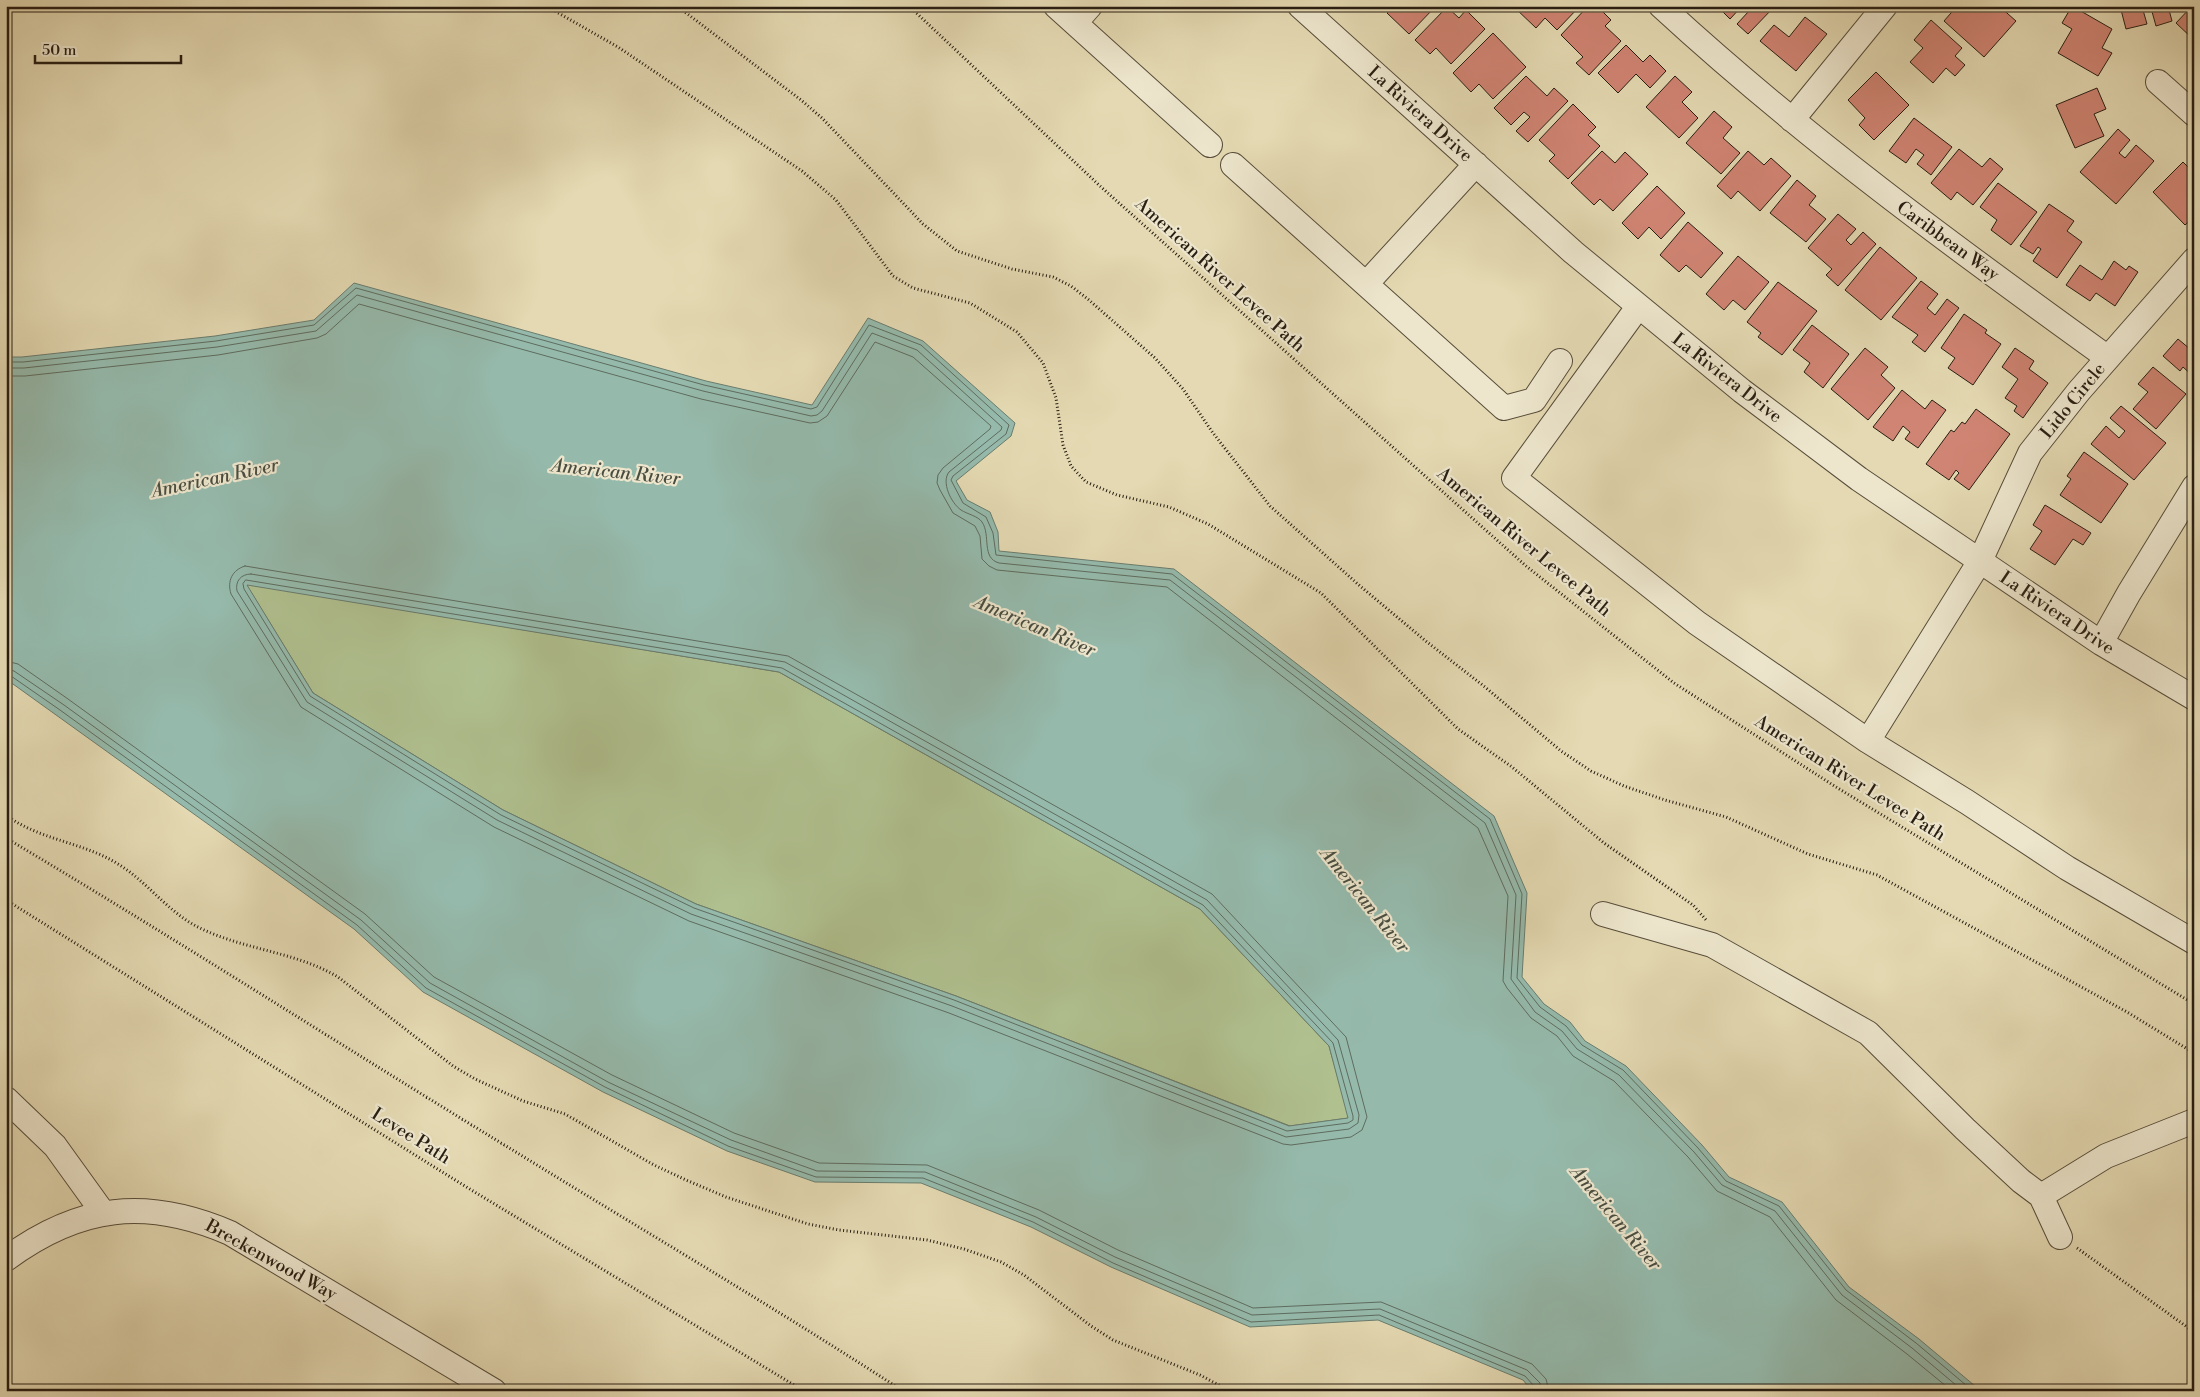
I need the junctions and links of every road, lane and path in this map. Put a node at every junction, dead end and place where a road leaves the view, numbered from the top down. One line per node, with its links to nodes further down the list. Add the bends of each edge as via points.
1 (546, 6): 29 (path, via 618,47 802,171 836,200 893,276 913,288 970,303 1017,332 1043,363 1056,398 1063,444 1071,466 1086,482 1117,495 1169,507 1208,524 1320,593 1458,729 1512,767 1604,843 1694,905)
2 (677, 6): 32 (path, via 822,118 938,238 957,250 986,261 1053,277 1089,300 1155,358 1184,389 1213,433 1270,506 1427,642 1561,751 1591,771 1624,786 1726,816 1808,854 1877,875 2127,1012)
3 (909, 6): 31 (path, American River Levee Path, via 1100,186 1518,559 1674,683 1836,787)
4 (1056, 6): 8 (street)
5 (1300, 6): 13 (street, La Riviera Drive)
6 (1660, 6): 11 (street, Caribbean Way)
7 (1885, 6): 11 (street)
8 (1082, 15): 12 (street)
9 (2158, 82): 10 (street)
10 (2194, 114)
11 (1792, 120): 18 (street, Caribbean Way, via 1898,205)
12 (1210, 145)
13 (1476, 164): 16 (street); 17 (street, La Riviera Drive)
14 (1233, 165): 16 (street)
15 (2194, 260): 18 (street, Lido Circle)
16 (1366, 284): 19 (street, via 1504,408 1534,400)
17 (1638, 307): 21 (street, La Riviera Drive, via 1859,479); 24 (street, via 1514,478 1696,623)
18 (2108, 358): 21 (street, Lido Circle, via 2030,453)
19 (1560, 361)
20 (2194, 487): 22 (street)
21 (1980, 561): 22 (street, La Riviera Drive); 24 (street, Lido Circle)
22 (2101, 643): 23 (street, La Riviera Drive)
23 (2194, 698)
24 (1868, 741): 30 (street, via 2067,868)
25 (6, 815): 43 (path, via 37,833 97,853 119,864 182,917 203,930 319,966 338,977 453,1066 523,1101 565,1114 654,1165 734,1200 808,1224 926,1240 1001,1262 1113,1340 1200,1375)
26 (6, 838): 42 (path)
27 (6, 900): 41 (path, Levee Path, via 468,1188)
28 (1603, 914): 35 (street, via 1712,945 1868,1033 2014,1175)
29 (1711, 927)
30 (2194, 942)
31 (2194, 1004)
32 (2194, 1053)
33 (6, 1099): 36 (street, via 55,1146)
34 (2194, 1121): 35 (street, via 2106,1156)
35 (2041, 1196): 37 (street)
36 (104, 1214): 38 (street, Breckenwood Way, via 79,1219 53,1230); 40 (street, Breckenwood Way, via 148,1211 176,1214 230,1233)
37 (2060, 1237): 39 (path)
38 (6, 1259)
39 (2194, 1332)
40 (494, 1391)
41 (804, 1391)
42 (903, 1391)
43 (1230, 1391)

